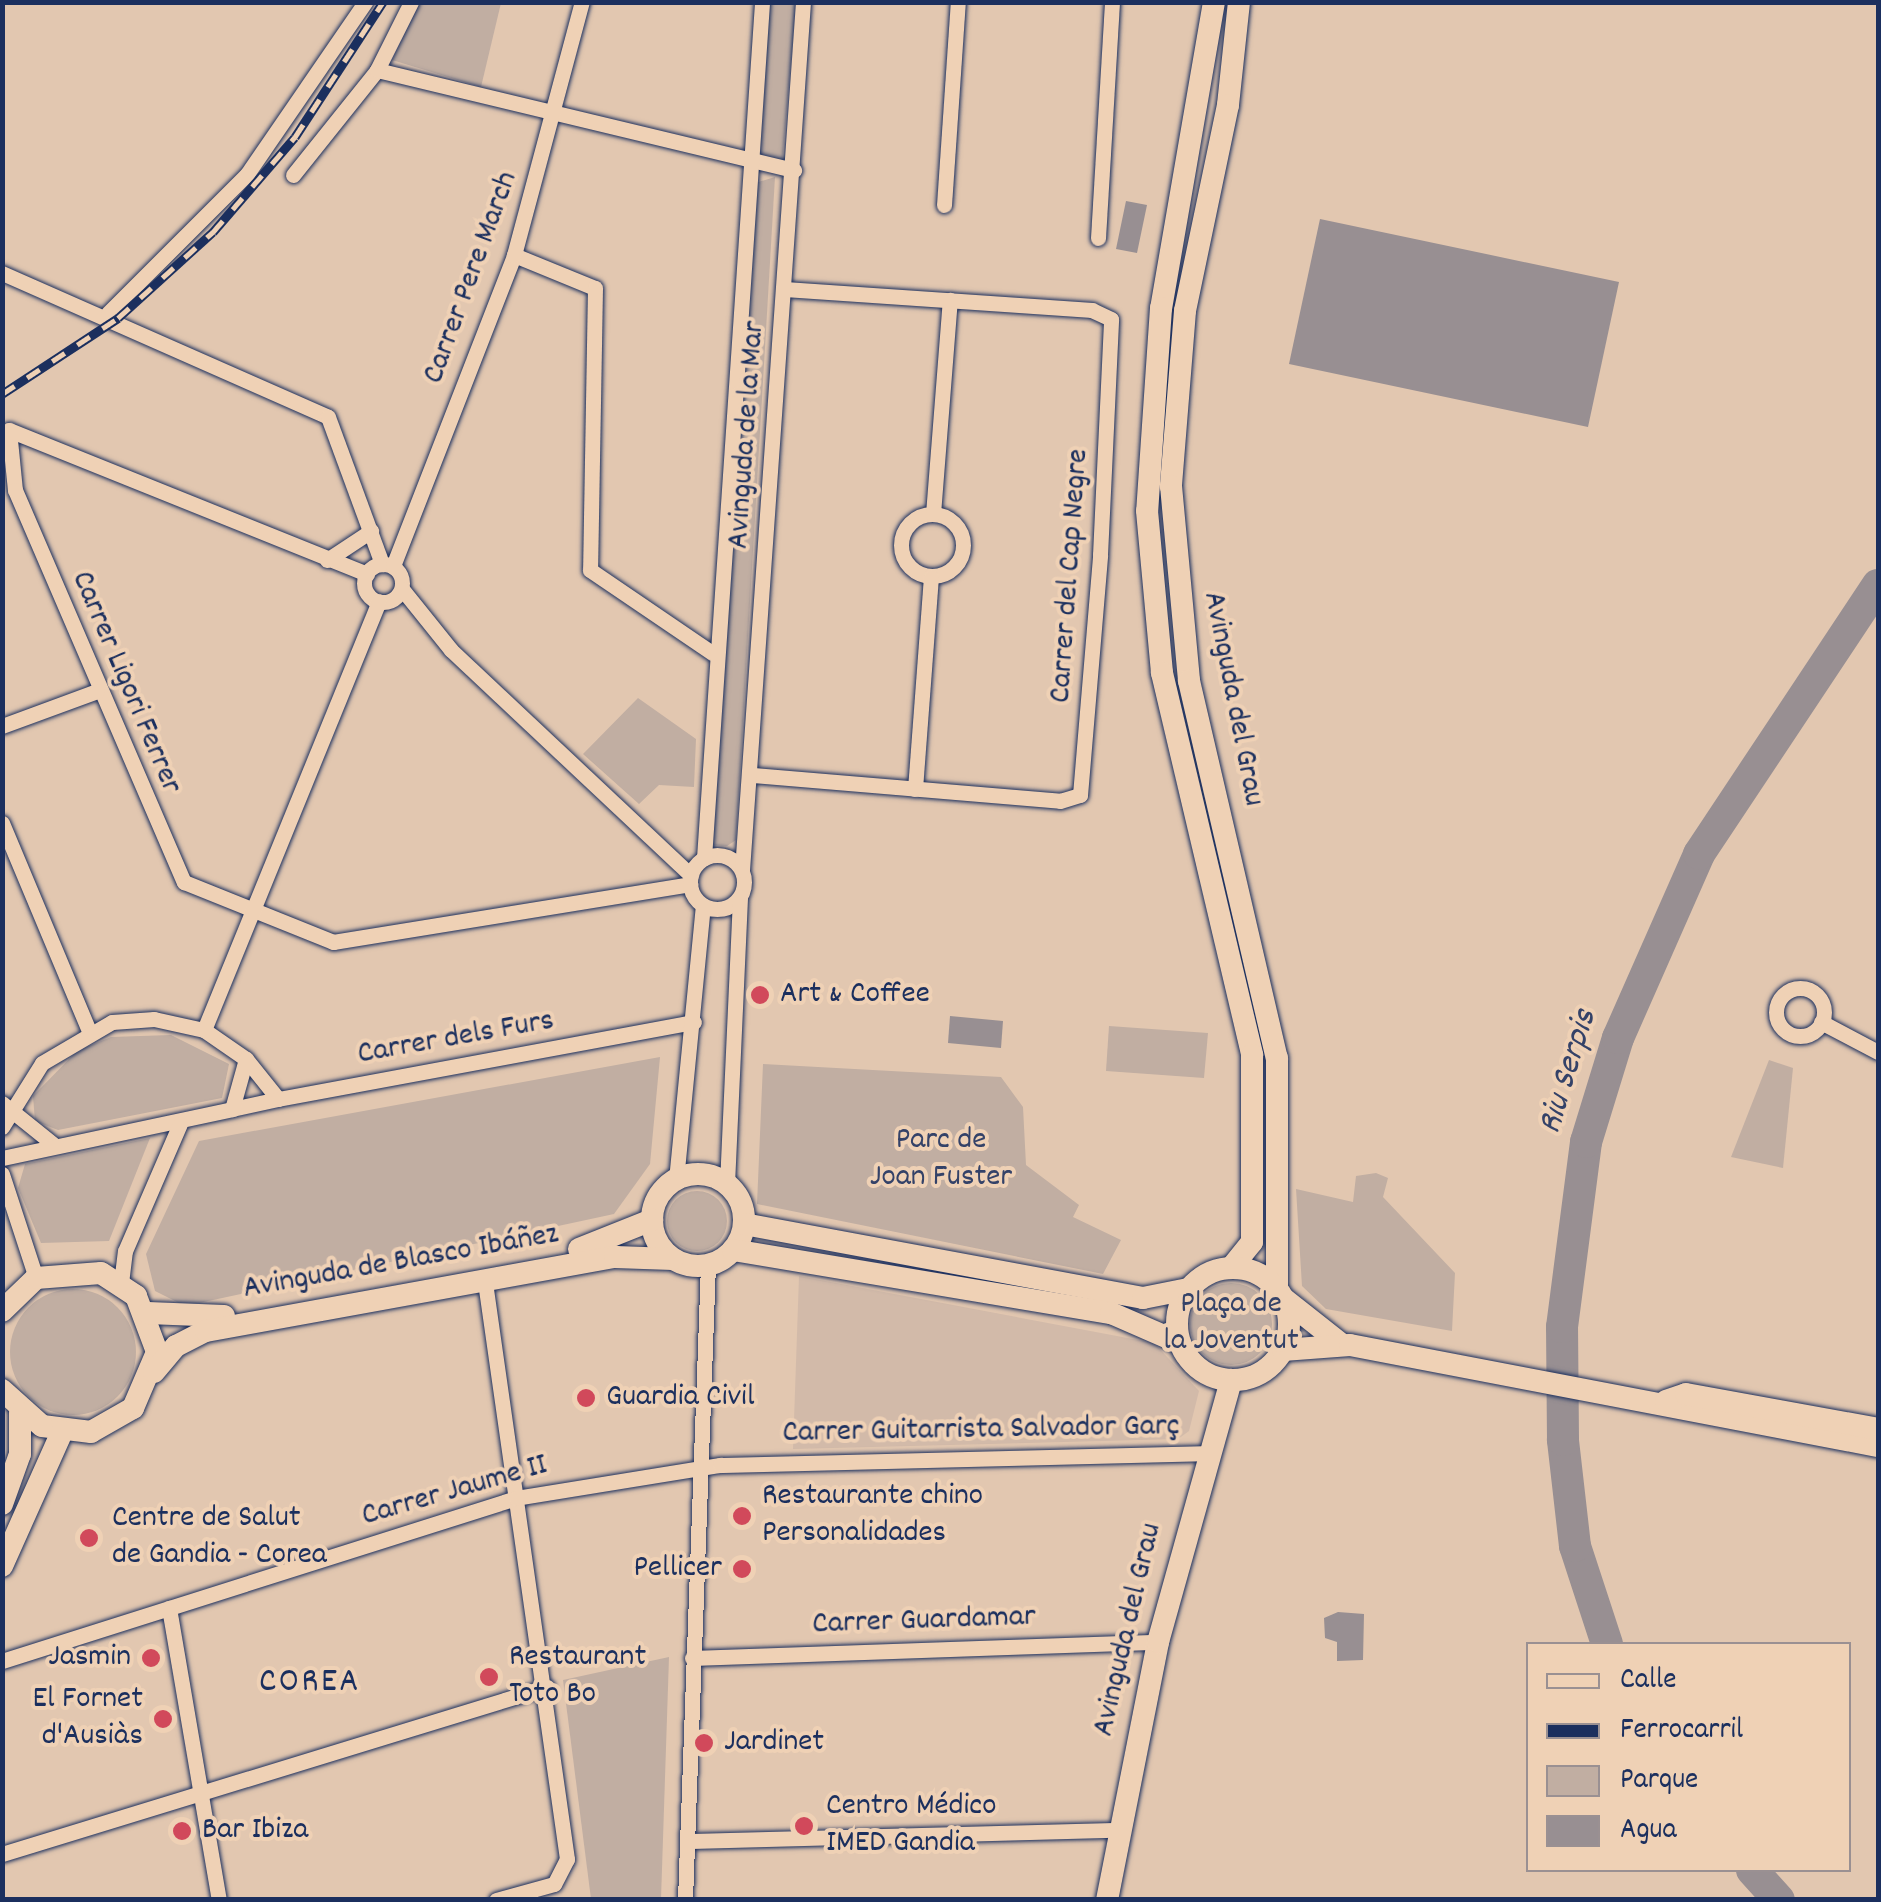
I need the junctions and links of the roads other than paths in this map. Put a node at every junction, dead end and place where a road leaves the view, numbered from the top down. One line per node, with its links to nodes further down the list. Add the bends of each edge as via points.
1 (365, 2): 21 (street, via 225,200)
2 (411, 2): 10 (street)
3 (582, 2): 11 (street, Carrer Pere March)
4 (762, 2): 12 (street, Avinguda de la Mar)
5 (803, 2): 13 (street, Avinguda de la Mar)
6 (958, 2): 15 (street)
7 (1112, 2): 16 (street)
8 (1214, 2): 62 (main road, Avinguda del Grau, via 1160,308 1147,511 1162,673 1252,1055 1252,1242)
9 (1239, 2): 67 (main road, Avinguda del Grau, via 1180,341 1171,486 1189,681 1277,1058)
10 (377, 70): 11 (street); 14 (street)
11 (558, 115): 12 (street); 17 (street, Carrer Pere March)
12 (748, 162): 13 (street); 29 (street, Avinguda de la Mar)
13 (794, 170): 19 (street, Avinguda de la Mar)
14 (294, 175)
15 (944, 205)
16 (1098, 238)
17 (514, 255): 26 (street, Carrer Pere March); 29 (street, via 595,288 590,570)
18 (2, 272): 21 (street)
19 (785, 290): 20 (street); 32 (street, Avinguda de la Mar)
20 (950, 300): 23 (street); 33 (street, Carrer del Cap Negre, via 1099,312 1114,340 1083,788 1060,800)
21 (108, 313): 24 (street, via 321,412 338,428)
22 (6, 431): 25 (street); 30 (street, Carrer Ligori Ferrer, via 15,490)
23 (933, 514): 27 (street, via 912,521 901,541 912,569); 27 (street, via 960,529 964,549 952,570)
24 (371, 534): 25 (street); 26 (street)
25 (327, 560): 26 (street)
26 (371, 571): 28 (street); 28 (street)
27 (931, 577): 33 (street)
28 (390, 597): 37 (street, via 413,610); 40 (street)
29 (712, 654): 35 (street, Avinguda de la Mar)
30 (96, 691): 31 (street); 40 (street, Carrer Ligori Ferrer, via 184,882)
31 (2, 726)
32 (752, 775): 33 (street); 36 (street, Avinguda de la Mar)
33 (915, 789)
34 (2, 823): 43 (street)
35 (704, 858): 36 (street, via 722,854); 37 (street)
36 (742, 870): 38 (street)
37 (690, 879): 39 (street); 40 (street, Carrer Ligori Ferrer, via 334,942)
38 (740, 897): 39 (street, via 727,908); 56 (street)
39 (703, 905): 41 (street)
40 (252, 913): 44 (street)
41 (694, 1022): 47 (street, Carrer dels Furs); 55 (street)
42 (1822, 1022): 45 (street)
43 (88, 1029): 44 (street, via 154,1018); 48 (street, via 42,1063)
44 (204, 1030): 46 (street)
45 (1878, 1052)
46 (246, 1059): 47 (street); 49 (street)
47 (278, 1099): 49 (street, Carrer dels Furs)
48 (6, 1105): 51 (street); 52 (street)
49 (232, 1110): 50 (street)
50 (180, 1124): 52 (street); 65 (street, via 125,1250)
51 (2, 1127)
52 (53, 1144): 53 (street)
53 (2, 1158)
54 (2, 1174): 63 (street)
55 (676, 1180): 56 (main road, via 702,1174); 57 (main road)
56 (727, 1184): 58 (main road)
57 (652, 1220): 60 (main road); 69 (main road, Avinguda de Blasco Ibáñez, via 604,1244 386,1286 204,1319)
58 (744, 1224): 59 (main road); 66 (main road, via 1142,1298)
59 (734, 1250): 61 (main road); 70 (main road, via 1111,1312)
60 (673, 1259): 61 (main road); 64 (main road, Avinguda de Blasco Ibáñez, via 642,1253)
61 (708, 1265): 81 (street)
62 (1232, 1268): 66 (main road); 67 (main road)
63 (36, 1278): 65 (main road, via 80,1269); 68 (main road)
64 (484, 1282): 73 (main road, Avinguda de Blasco Ibáñez, via 206,1331 176,1346); 82 (street)
65 (121, 1283): 69 (main road)
66 (1188, 1290): 70 (main road)
67 (1280, 1293): 71 (main road); 72 (main road)
68 (2, 1312)
69 (148, 1313): 73 (main road)
70 (1180, 1343): 74 (main road, via 1195,1365)
71 (1341, 1344): 72 (main road); 75 (main road)
72 (1283, 1350): 74 (main road, via 1262,1372)
73 (154, 1372): 78 (main road, Avinguda de Blasco Ibáñez, via 116,1422)
74 (1231, 1380): 80 (main road, Avinguda del Grau)
75 (1666, 1401): 77 (main road, via 1686,1394); 79 (main road, via 1686,1413)
76 (9, 1402): 78 (main road); 83 (main road, via 20,1454)
77 (1878, 1430)
78 (62, 1432): 84 (main road)
79 (1878, 1446)
80 (1205, 1453): 81 (street, Carrer Guitarrista Salvador Garç); 86 (main road, Avinguda del Grau)
81 (698, 1467): 82 (street, Carrer Jaume II); 87 (street)
82 (516, 1498): 85 (street, Carrer Jaume II); 89 (street)
83 (2, 1504)
84 (2, 1566)
85 (169, 1608): 88 (street, Carrer Jaume II); 90 (street)
86 (1158, 1642): 87 (street, Carrer Guardamar); 91 (main road, Avinguda del Grau)
87 (692, 1658): 92 (street)
88 (2, 1661)
89 (547, 1687): 90 (street); 95 (street, via 567,1859 554,1884)
90 (202, 1789): 93 (street); 94 (street)
91 (1116, 1830): 92 (street); 97 (main road, Avinguda del Grau)
92 (688, 1841): 96 (street)
93 (2, 1854)
94 (220, 1900)
95 (496, 1900)
96 (685, 1900)
97 (1106, 1900)

